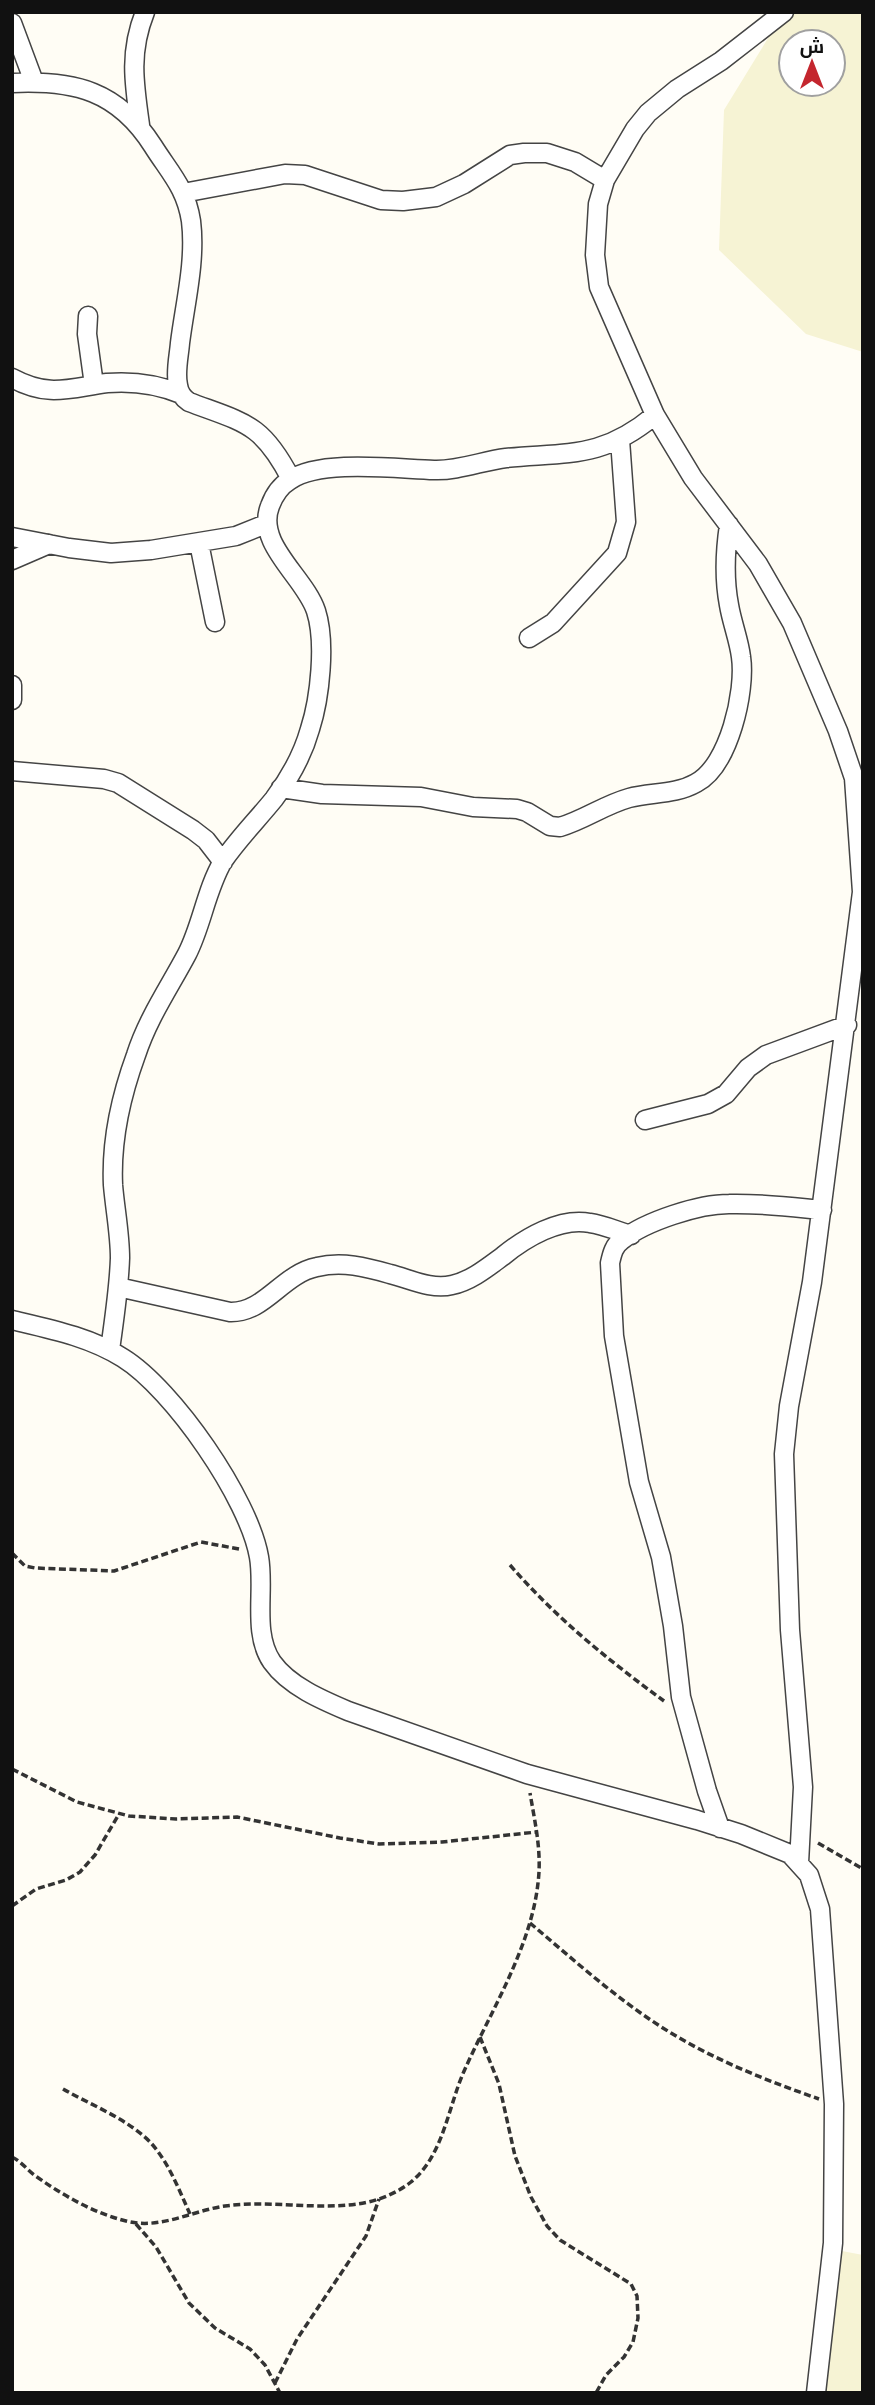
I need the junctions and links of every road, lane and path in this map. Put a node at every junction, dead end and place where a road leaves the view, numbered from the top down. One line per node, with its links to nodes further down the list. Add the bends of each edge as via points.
1 (145, 12): 6 (street, via 133,60)
2 (784, 12): 7 (street, via 649,113)
3 (12, 23): 4 (street)
4 (34, 82): 5 (street); 6 (street, via 73,85 107,99)
5 (12, 83)
6 (140, 125): 8 (street)
7 (605, 180): 8 (street, via 575,162 547,153 524,153 510,155 436,197 403,201 381,200 305,175 285,174); 13 (street, via 595,227 599,287)
8 (183, 193): 12 (street, via 192,247 178,362)
9 (88, 316): 11 (street)
10 (12, 378): 11 (street, via 55,391)
11 (94, 385): 12 (street, via 140,383)
12 (181, 394): 15 (street, via 189,402 254,429 278,453)
13 (655, 415): 14 (street); 17 (street, via 693,478)
14 (620, 440): 15 (street, via 586,451 504,458 439,471 355,468 315,471); 23 (street, via 626,522 617,553 553,623)
15 (291, 479): 16 (street, via 275,494)
16 (267, 524): 19 (street); 27 (street, via 291,573 311,600 321,639 316,709)
17 (729, 525): 27 (street, via 726,581 743,679 721,756 705,778 684,789 630,798 560,827 517,809); 29 (street, via 792,623 854,778 862,891)
18 (12, 537): 20 (street)
19 (200, 543): 20 (street, via 111,553); 22 (street)
20 (49, 544): 21 (street)
21 (12, 560)
22 (215, 621)
23 (530, 638)
24 (12, 685): 25 (street)
25 (12, 700)
26 (12, 771): 28 (street, via 118,783 193,830)
27 (281, 788): 28 (street)
28 (223, 862): 33 (street, via 188,952 157,1004 137,1051 121,1102 113,1183 120,1255)
29 (847, 1025): 30 (street, via 766,1055 726,1094 708,1104); 31 (street)
30 (645, 1120)
31 (822, 1210): 32 (street, via 727,1203 689,1210); 45 (street, via 784,1454 790,1630 803,1787)
32 (631, 1235): 33 (street, via 588,1222 562,1224 451,1286 425,1284 356,1265 317,1266 292,1276 240,1313); 39 (street, via 616,1245 610,1263 614,1336 639,1482 661,1557)
33 (118, 1287): 35 (street)
34 (12, 1320): 35 (street)
35 (110, 1350): 37 (street, via 139,1369 184,1419 219,1468)
36 (12, 1553): 37 (path, via 25,1566 35,1568 114,1571 201,1542)
37 (259, 1553): 41 (street, via 262,1634 269,1655 283,1673 348,1711)
38 (510, 1565): 39 (path, via 564,1621)
39 (686, 1722): 43 (street)
40 (12, 1769): 42 (path, via 77,1802)
41 (527, 1774): 43 (street); 44 (path)
42 (119, 1814): 44 (path, via 176,1819 237,1816 379,1844); 48 (path, via 80,1872 36,1889)
43 (720, 1828): 46 (street, via 777,1847)
44 (537, 1832): 49 (path, via 538,1884)
45 (801, 1833): 46 (street); 47 (path)
46 (799, 1863): 52 (street, via 813,1883 820,1909)
47 (863, 1869)
48 (12, 1906)
49 (530, 1923): 50 (path); 52 (path, via 673,2034 753,2074)
50 (480, 2036): 54 (path, via 431,2159 410,2183); 59 (path, via 499,2084 515,2155 547,2226 631,2284 637,2296 633,2342)
51 (63, 2089): 55 (path, via 150,2142)
52 (834, 2104): 60 (street, via 833,2243)
53 (12, 2157): 56 (path, via 85,2207)
54 (379, 2199): 55 (path, via 358,2204 223,2206); 57 (path, via 366,2235 297,2339)
55 (190, 2214): 56 (path)
56 (135, 2223): 57 (path, via 156,2247 189,2303 215,2328 250,2349)
57 (275, 2383): 58 (path)
58 (280, 2393)
59 (596, 2393)
60 (816, 2393)

